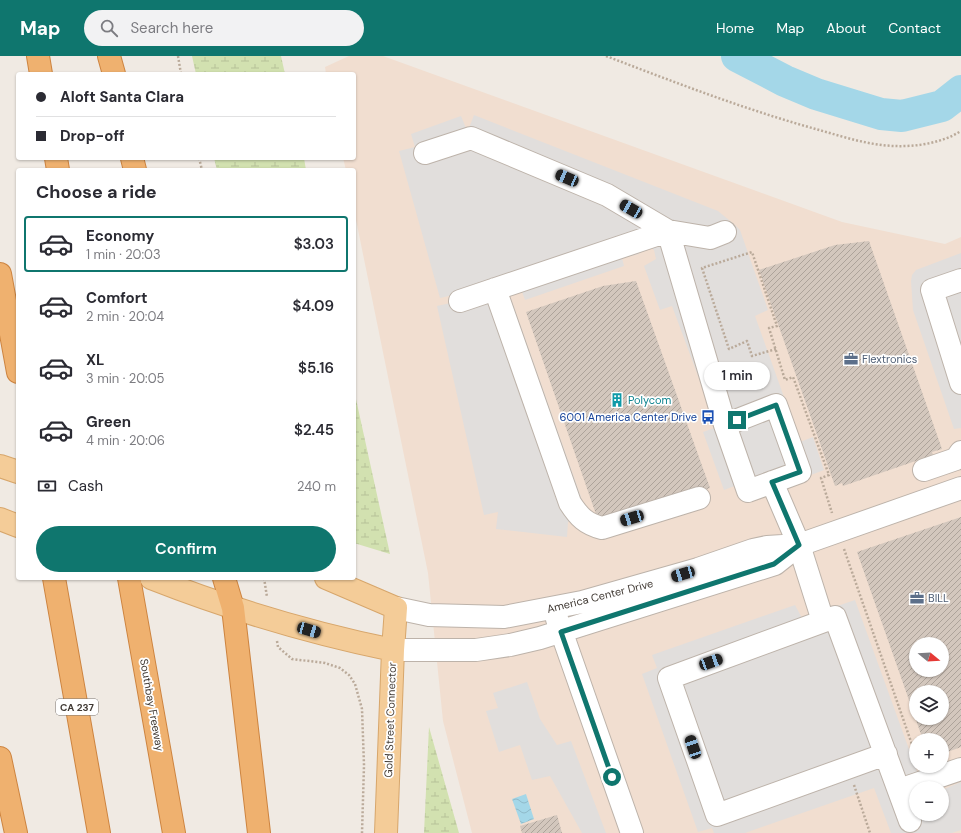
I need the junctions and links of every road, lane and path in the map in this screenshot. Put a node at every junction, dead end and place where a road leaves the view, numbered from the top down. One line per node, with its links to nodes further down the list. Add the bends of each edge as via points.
1 (38, 56): 5 (highway)
2 (110, 56): 6 (highway)
3 (178, 56): 7 (path)
4 (606, 56): 8 (path, via 708,96 861,142 894,146 924,145)
5 (41, 72)
6 (114, 72)
7 (181, 72)
8 (961, 131)
9 (425, 153): 10 (street, via 471,138 607,195)
10 (668, 231): 11 (street, via 710,238); 14 (street); 19 (street)
11 (725, 232)
12 (0, 274): 17 (highway)
13 (961, 280): 18 (street, via 932,290)
14 (494, 289): 15 (street); 26 (street, via 570,503 580,518 602,528)
15 (460, 301)
16 (776, 349): 16 (path, via 770,328 776,326 752,252 702,268 729,349 747,341 752,356); 27 (path, via 785,380 793,377 829,475 821,478)
17 (16, 361)
18 (961, 383)
19 (725, 425): 24 (street, via 748,491); 24 (street, via 776,405 800,472)
20 (961, 452): 22 (street, via 956,459)
21 (0, 466): 23 (main road)
22 (924, 470)
23 (16, 471)
24 (772, 482): 31 (street)
25 (961, 488): 31 (street, America Center Drive)
26 (699, 498)
27 (833, 514)
28 (0, 519): 29 (main road)
29 (16, 525)
30 (841, 543): 44 (path)
31 (799, 545): 37 (street, America Center Drive, via 752,550 654,582 582,602); 40 (street); 41 (street, America Center Drive, via 774,564)
32 (55, 580): 52 (highway, CA 237)
33 (130, 580): 53 (highway, Southbay Freeway)
34 (156, 580): 38 (main road)
35 (225, 580): 38 (highway)
36 (331, 580): 39 (main road)
37 (553, 607): 39 (street, America Center Drive, via 504,617 429,615); 41 (street)
38 (233, 608): 43 (main road, via 322,634); 54 (highway)
39 (396, 608): 43 (main road, Gold Street Connector)
40 (823, 621): 45 (street, via 835,617); 45 (street, via 669,678 717,815)
41 (561, 632): 43 (street, America Center Drive, via 510,645 476,650); 57 (street)
42 (278, 647): 55 (path, via 292,659 326,662 340,668 355,684 362,709)
43 (393, 650): 56 (main road, Gold Street Connector)
44 (909, 736)
45 (886, 754): 48 (street)
46 (0, 758): 51 (highway)
47 (961, 769): 48 (street)
48 (899, 790): 50 (street)
49 (858, 796): 58 (path)
50 (910, 822)
51 (16, 833)
52 (99, 833)
53 (174, 833)
54 (259, 833)
55 (362, 833)
56 (386, 833)
57 (632, 833)
58 (870, 833)

